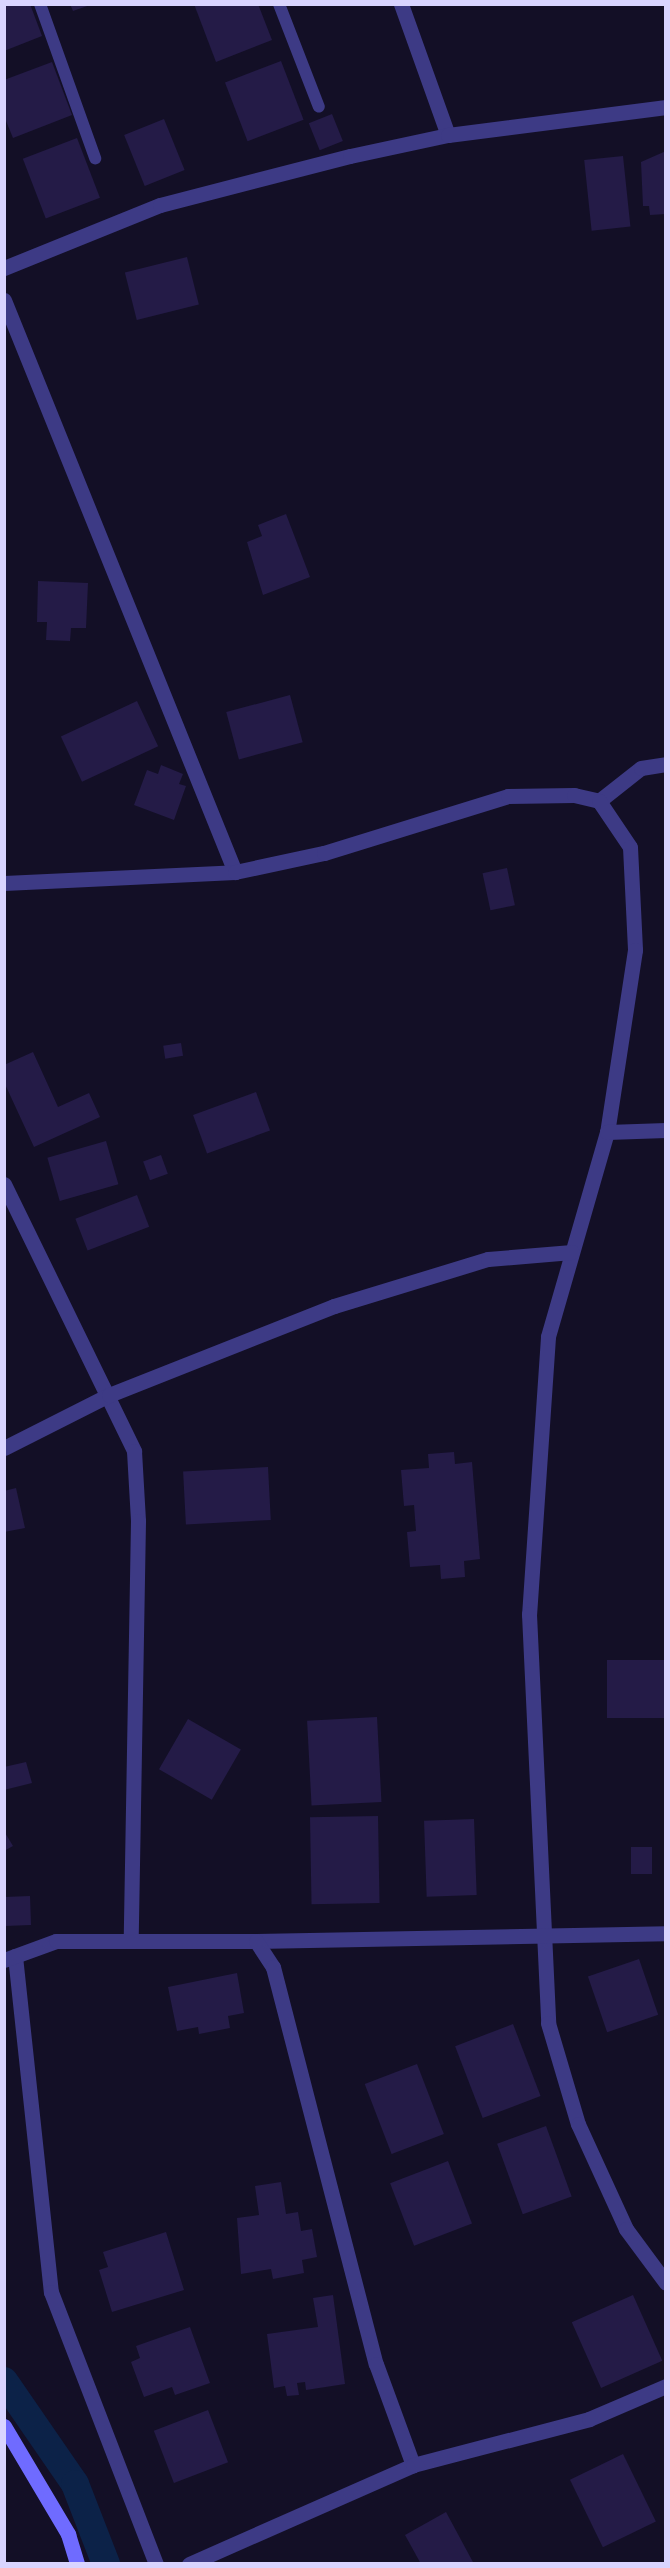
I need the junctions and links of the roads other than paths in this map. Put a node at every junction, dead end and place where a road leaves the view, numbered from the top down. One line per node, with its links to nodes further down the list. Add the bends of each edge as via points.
1 (40, 4): 7 (lane)
2 (279, 4): 4 (lane)
3 (401, 4): 6 (street)
4 (319, 107)
5 (666, 107): 6 (street)
6 (447, 135): 8 (street, via 160,205)
7 (95, 158)
8 (4, 268)
9 (4, 300): 12 (street)
10 (666, 764): 11 (street, via 641,768)
11 (599, 801): 12 (street, via 574,795 508,796 324,853); 15 (street, via 630,847 635,950)
12 (235, 872): 13 (street)
13 (4, 883)
14 (666, 1130): 15 (street)
15 (607, 1132): 17 (street)
16 (4, 1184): 18 (street)
17 (572, 1252): 18 (street, via 488,1258 334,1306); 21 (street, via 548,1337 529,1614)
18 (109, 1395): 19 (street); 22 (street, via 134,1452 138,1521)
19 (4, 1448)
20 (666, 1933): 21 (street)
21 (540, 1938): 23 (street); 25 (street, via 548,2023 578,2124 626,2229)
22 (131, 1940): 23 (street); 24 (street, via 56,1941)
23 (256, 1941): 28 (street, via 273,1967 376,2364)
24 (10, 1958): 30 (street, via 51,2292)
25 (666, 2283)
26 (666, 2386): 28 (street, via 589,2419)
27 (4, 2426): 29 (street, via 68,2534)
28 (413, 2465): 31 (street)
29 (77, 2564)
30 (156, 2564)
31 (189, 2564)

